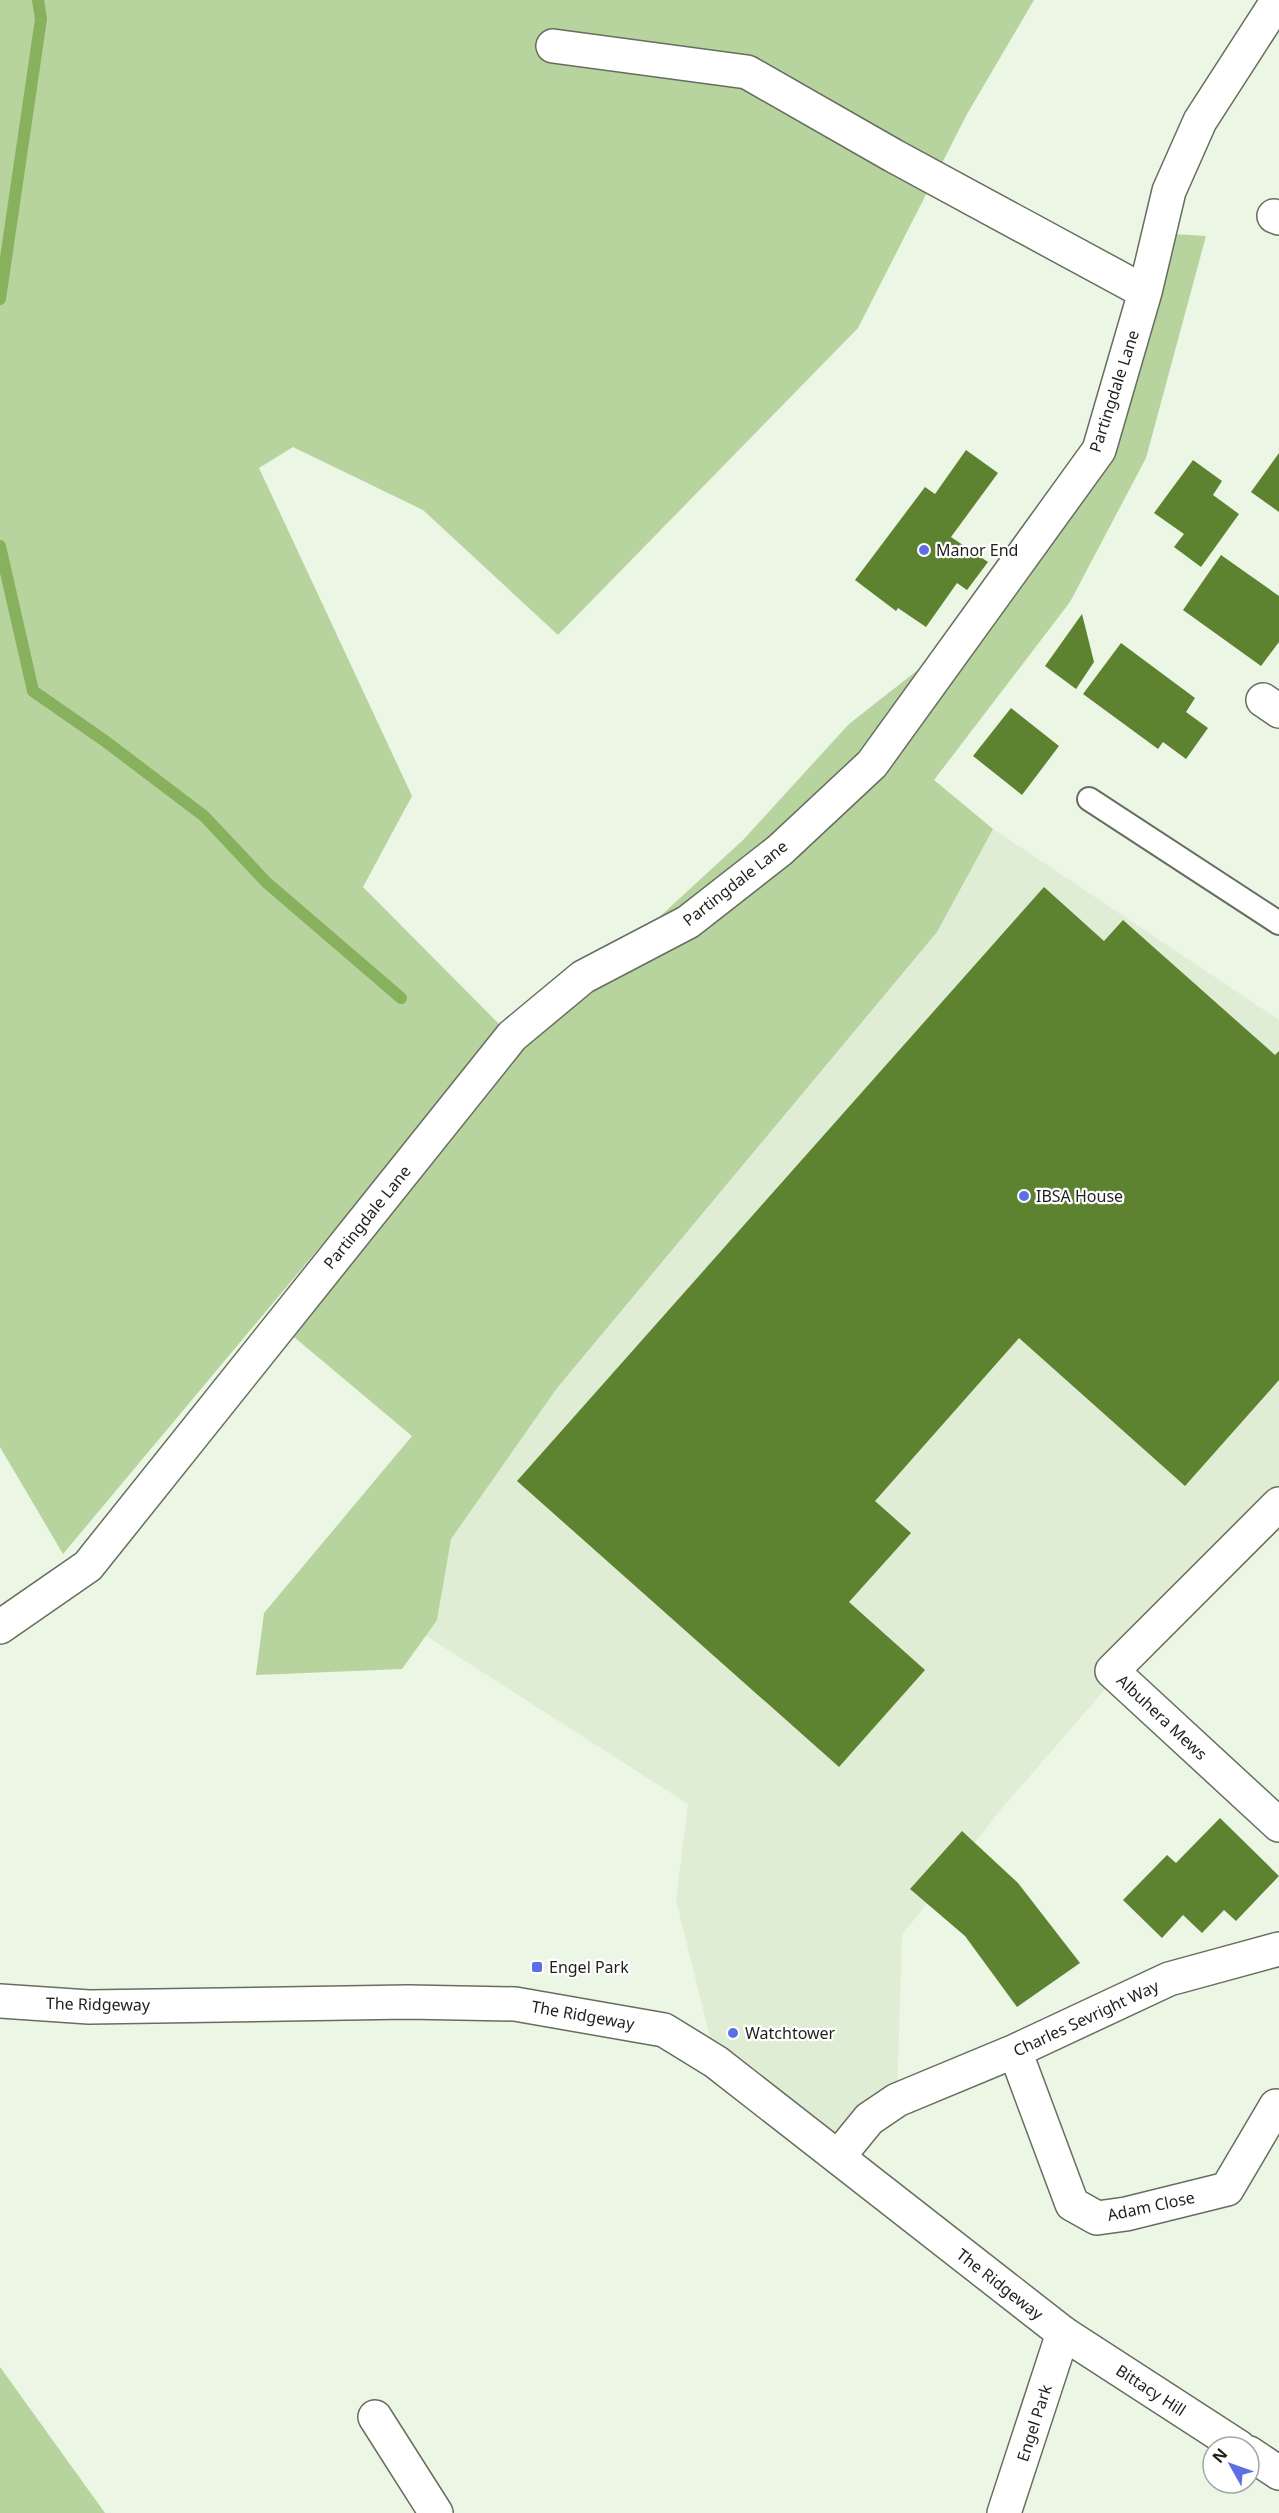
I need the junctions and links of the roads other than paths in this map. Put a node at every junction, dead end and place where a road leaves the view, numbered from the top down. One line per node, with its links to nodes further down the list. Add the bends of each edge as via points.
1 (1278, 0): 3 (street, Partingdale Lane, via 1200,121 1169,191)
2 (553, 46): 3 (street, via 747,72)
3 (1146, 292): 7 (street, Partingdale Lane, via 1099,450 872,764 780,850 688,922 583,977 512,1036 88,1566)
4 (1089, 799): 5 (lane)
5 (1279, 923)
6 (1279, 1504): 8 (street, Albuhera Mews, via 1112,1671)
7 (0, 1627)
8 (1279, 1825)
9 (1279, 1949): 11 (street, Charles Sevright Way, via 1169,1979)
10 (0, 2001): 13 (street, The Ridgeway, via 89,2007 515,2004 664,2030 716,2062)
11 (1015, 2051): 12 (street, Adam Close, via 1072,2204 1097,2218 1227,2189); 13 (street, Charles Sevright Way, via 897,2100 868,2119)
12 (1276, 2106)
13 (838, 2157): 14 (street, The Ridgeway)
14 (1063, 2333): 16 (street, Bittacy Hill); 20 (street, Engel Park)
15 (375, 2417): 19 (street)
16 (1220, 2435)
17 (1261, 2461): 18 (street)
18 (1279, 2473)
19 (436, 2513)
20 (1004, 2513)

